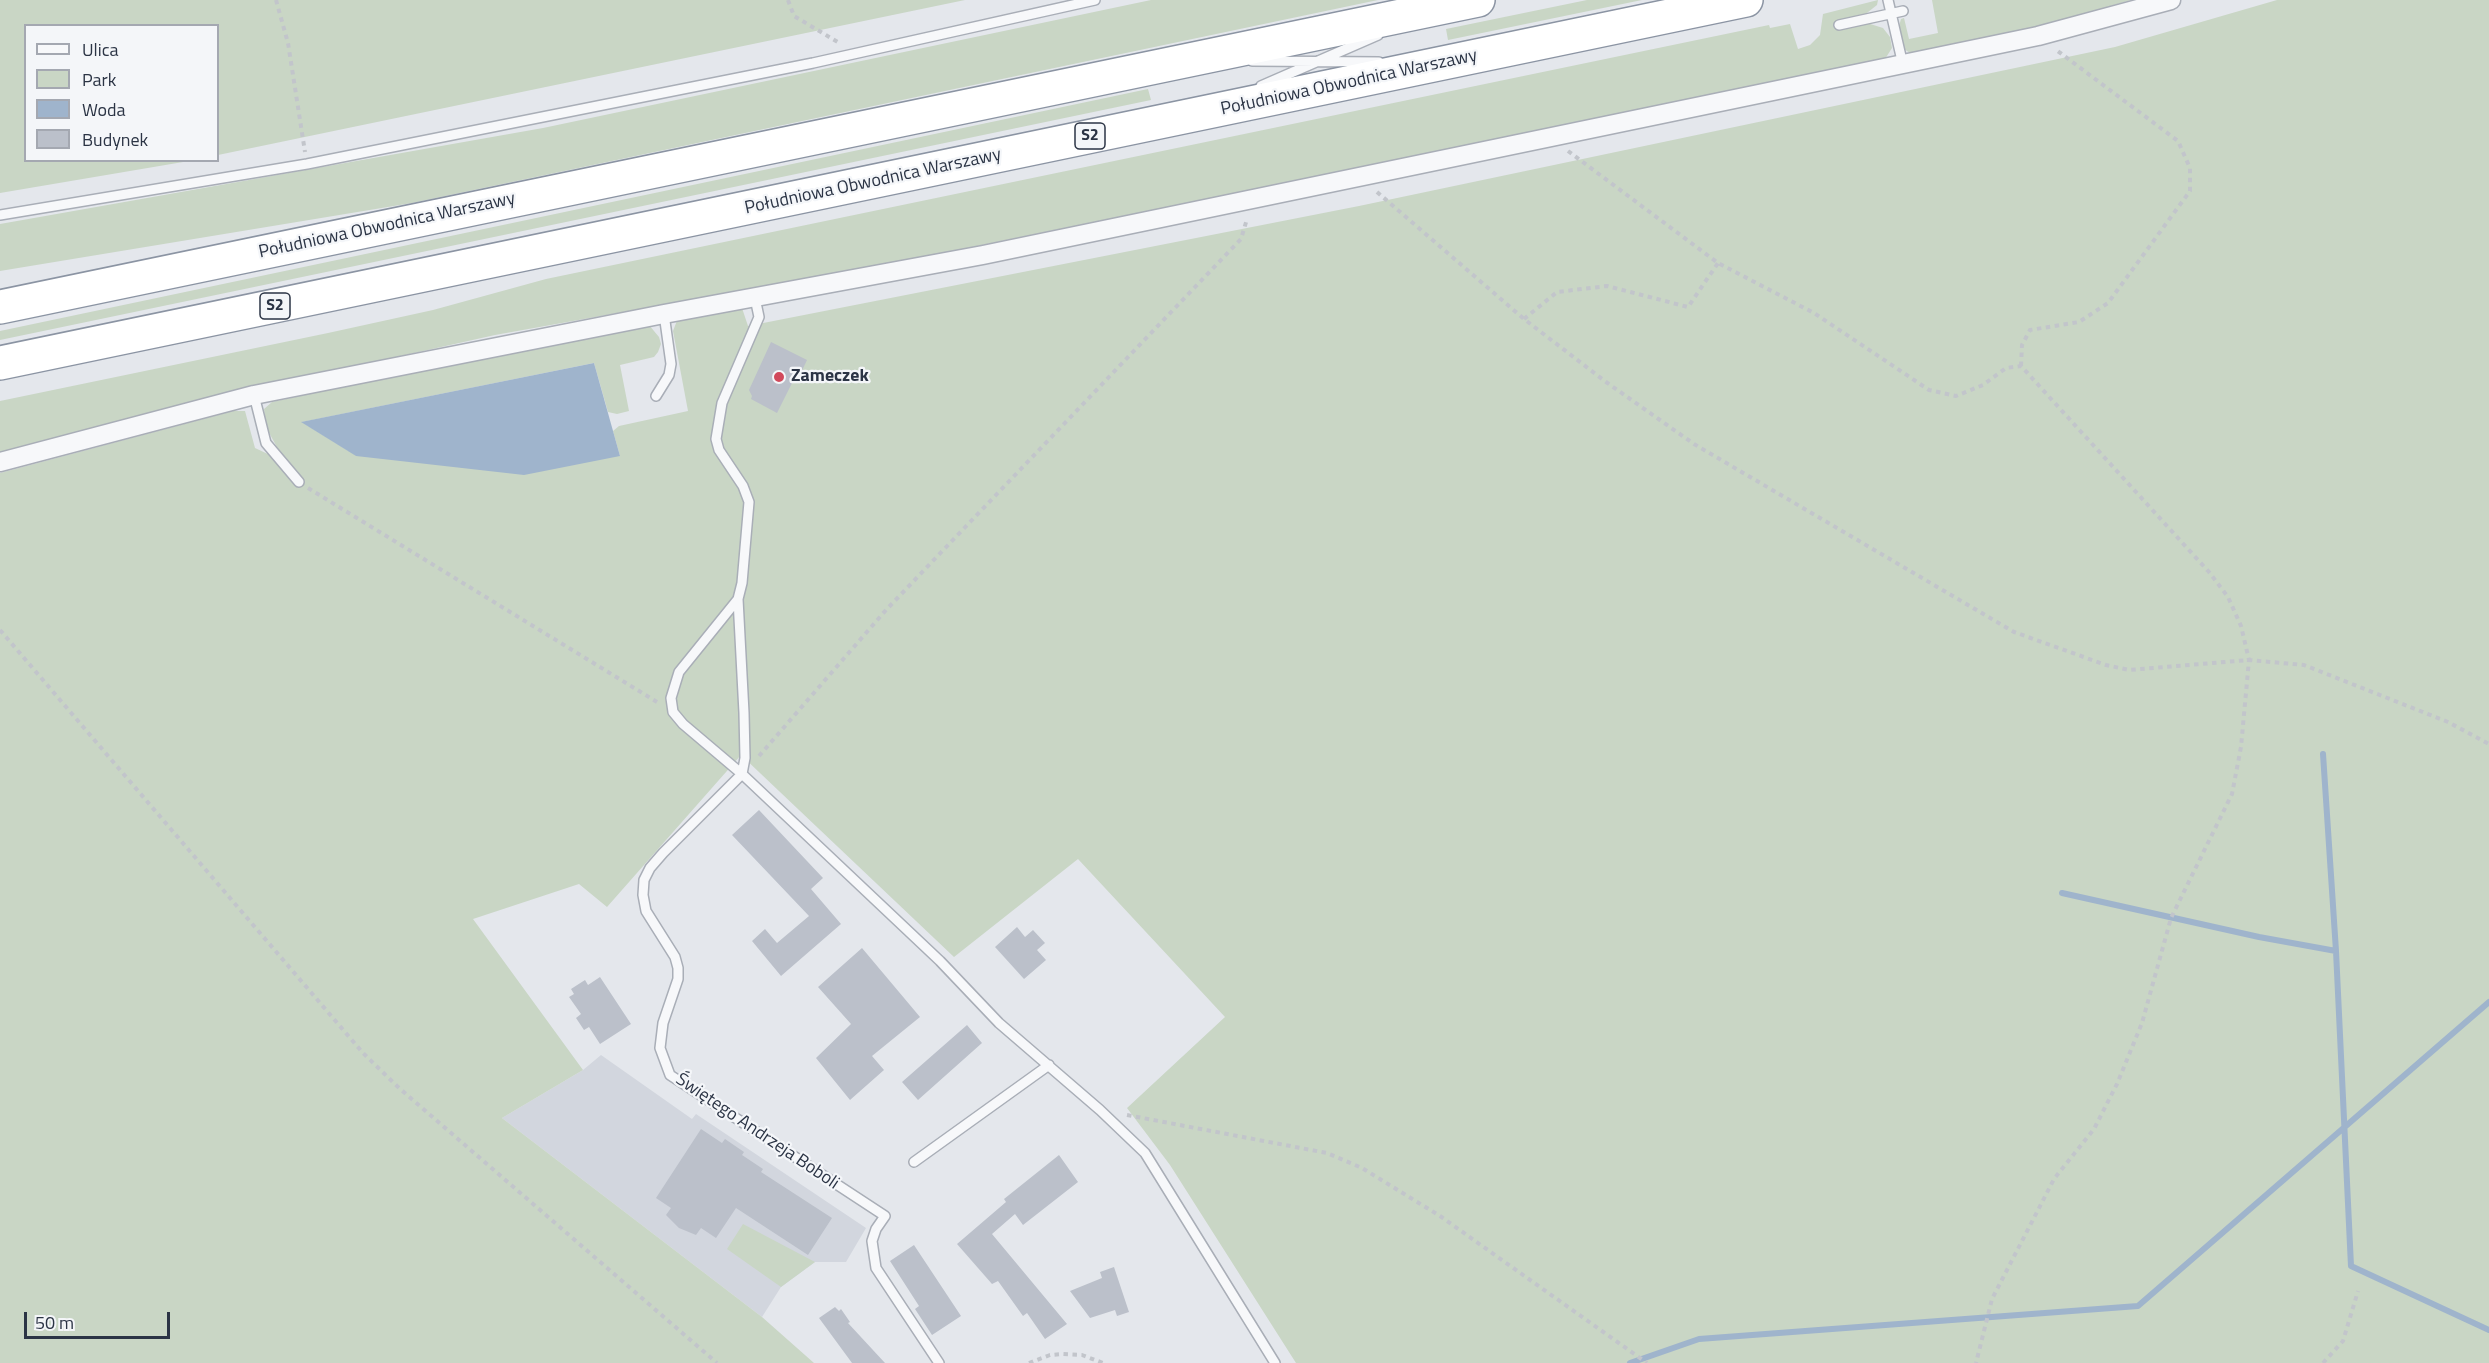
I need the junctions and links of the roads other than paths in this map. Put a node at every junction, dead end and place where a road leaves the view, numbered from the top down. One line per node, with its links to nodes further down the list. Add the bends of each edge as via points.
1 (1095, 0): 15 (lane, via 857,53 307,164)
2 (1478, 0): 6 (highway, Południowa Obwodnica Warszawy)
3 (1746, 0): 12 (highway, Południowa Obwodnica Warszawy / S2)
4 (1888, 0): 8 (lane)
5 (2171, 0): 13 (street, via 2038,36)
6 (1440, 8): 10 (highway, Południowa Obwodnica Warszawy); 11 (lane)
7 (1903, 12): 8 (lane)
8 (1891, 14): 9 (lane); 13 (lane)
9 (1839, 25)
10 (1184, 61): 11 (lane); 17 (highway, Południowa Obwodnica Warszawy)
11 (1318, 61): 12 (lane); 14 (lane)
12 (1450, 62): 14 (highway, Południowa Obwodnica Warszawy / S2)
13 (1902, 65): 16 (street, via 983,255)
14 (1196, 115): 19 (highway, Południowa Obwodnica Warszawy / S2)
15 (0, 215)
16 (755, 298): 18 (street); 24 (lane, via 759,317 722,403 716,439 749,502)
17 (0, 306)
18 (664, 314): 20 (street); 21 (lane, via 671,364)
19 (0, 363)
20 (254, 395): 22 (street); 23 (lane, via 266,443)
21 (656, 396)
22 (0, 462)
23 (299, 482)
24 (738, 600): 25 (lane, via 744,713); 25 (lane, via 679,672 671,698 673,712 683,724)
25 (742, 774): 26 (lane, via 940,961 999,1023); 28 (lane, Świętego Andrzeja Boboli, via 663,853 644,880 646,911 678,968 660,1048 670,1075 885,1216 872,1241 876,1268)
26 (1048, 1065): 27 (lane); 29 (lane, via 1145,1154)
27 (914, 1162)
28 (939, 1363)
29 (1275, 1363)

